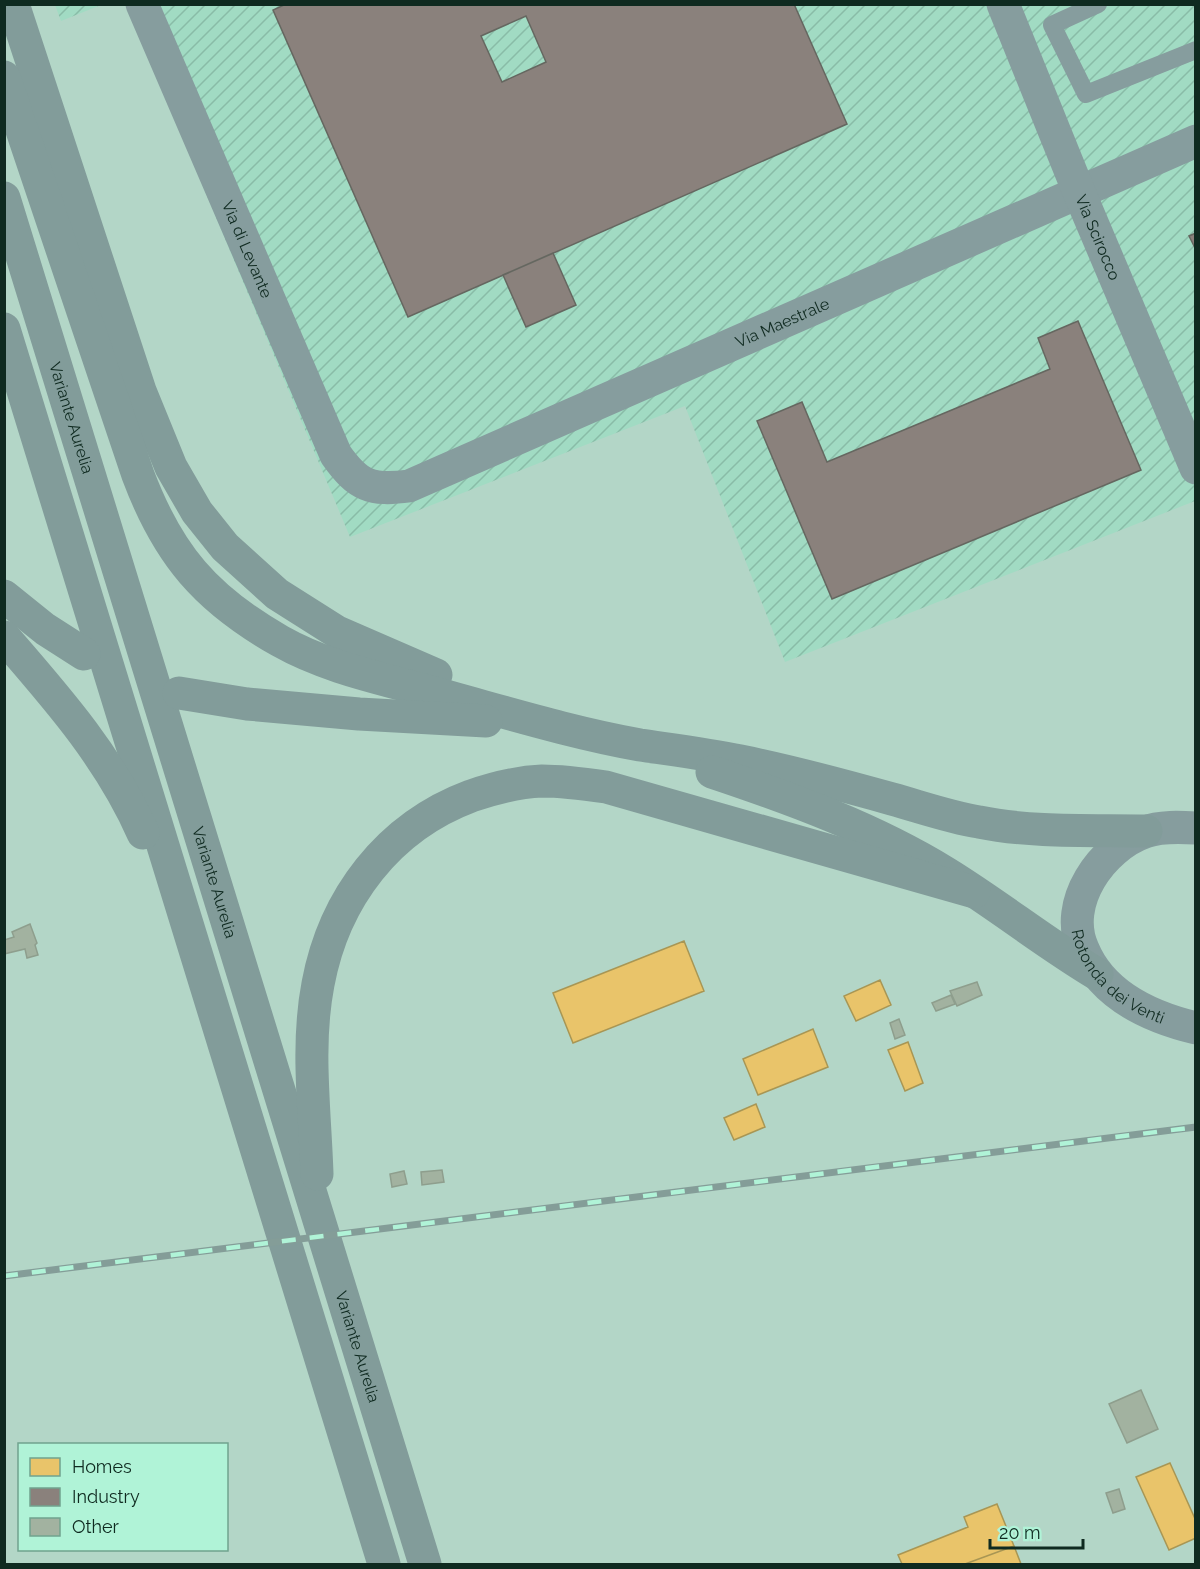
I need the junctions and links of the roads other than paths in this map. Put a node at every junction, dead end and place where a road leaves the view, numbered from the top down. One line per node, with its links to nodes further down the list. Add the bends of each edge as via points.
1 (13, 4): 17 (highway, via 149,416 181,486 209,528 261,582 327,626)
2 (142, 4): 12 (street, Via di Levante, via 336,454 348,473)
3 (1003, 4): 8 (street, Via Scirocco)
4 (1098, 4): 5 (lane, via 1052,25 1086,94)
5 (1196, 50)
6 (4, 77): 17 (highway, via 145,492 169,542 190,570 245,618 317,658)
7 (1196, 141): 8 (street, Via Maestrale)
8 (1079, 192): 11 (street, Via Scirocco); 12 (street, Via Maestrale, via 409,486 387,489)
9 (4, 198): 25 (highway, Variante Aurelia)
10 (4, 329): 22 (highway)
11 (1196, 468)
12 (365, 484)
13 (4, 596): 15 (highway)
14 (4, 637): 22 (highway, via 69,713 118,784)
15 (84, 654)
16 (179, 693): 17 (highway, via 247,704 359,714)
17 (551, 724): 18 (highway)
18 (640, 745): 20 (highway, via 780,769 980,823); 21 (highway, via 845,823 924,860)
19 (1193, 826): 20 (street, Rotonda dei Venti)
20 (1146, 831): 23 (street, Rotonda dei Venti, via 1102,861 1083,894 1078,914 1080,942)
21 (974, 892): 23 (highway); 25 (highway, via 606,787 531,782 464,799 438,810 394,842 364,874 338,918 321,967 315,1006)
22 (200, 964): 26 (highway)
23 (1098, 974): 24 (street, Rotonda dei Venti, via 1135,1005)
24 (1196, 1028)
25 (307, 1150): 27 (highway, Variante Aurelia, via 319,1221)
26 (384, 1564)
27 (425, 1564)

